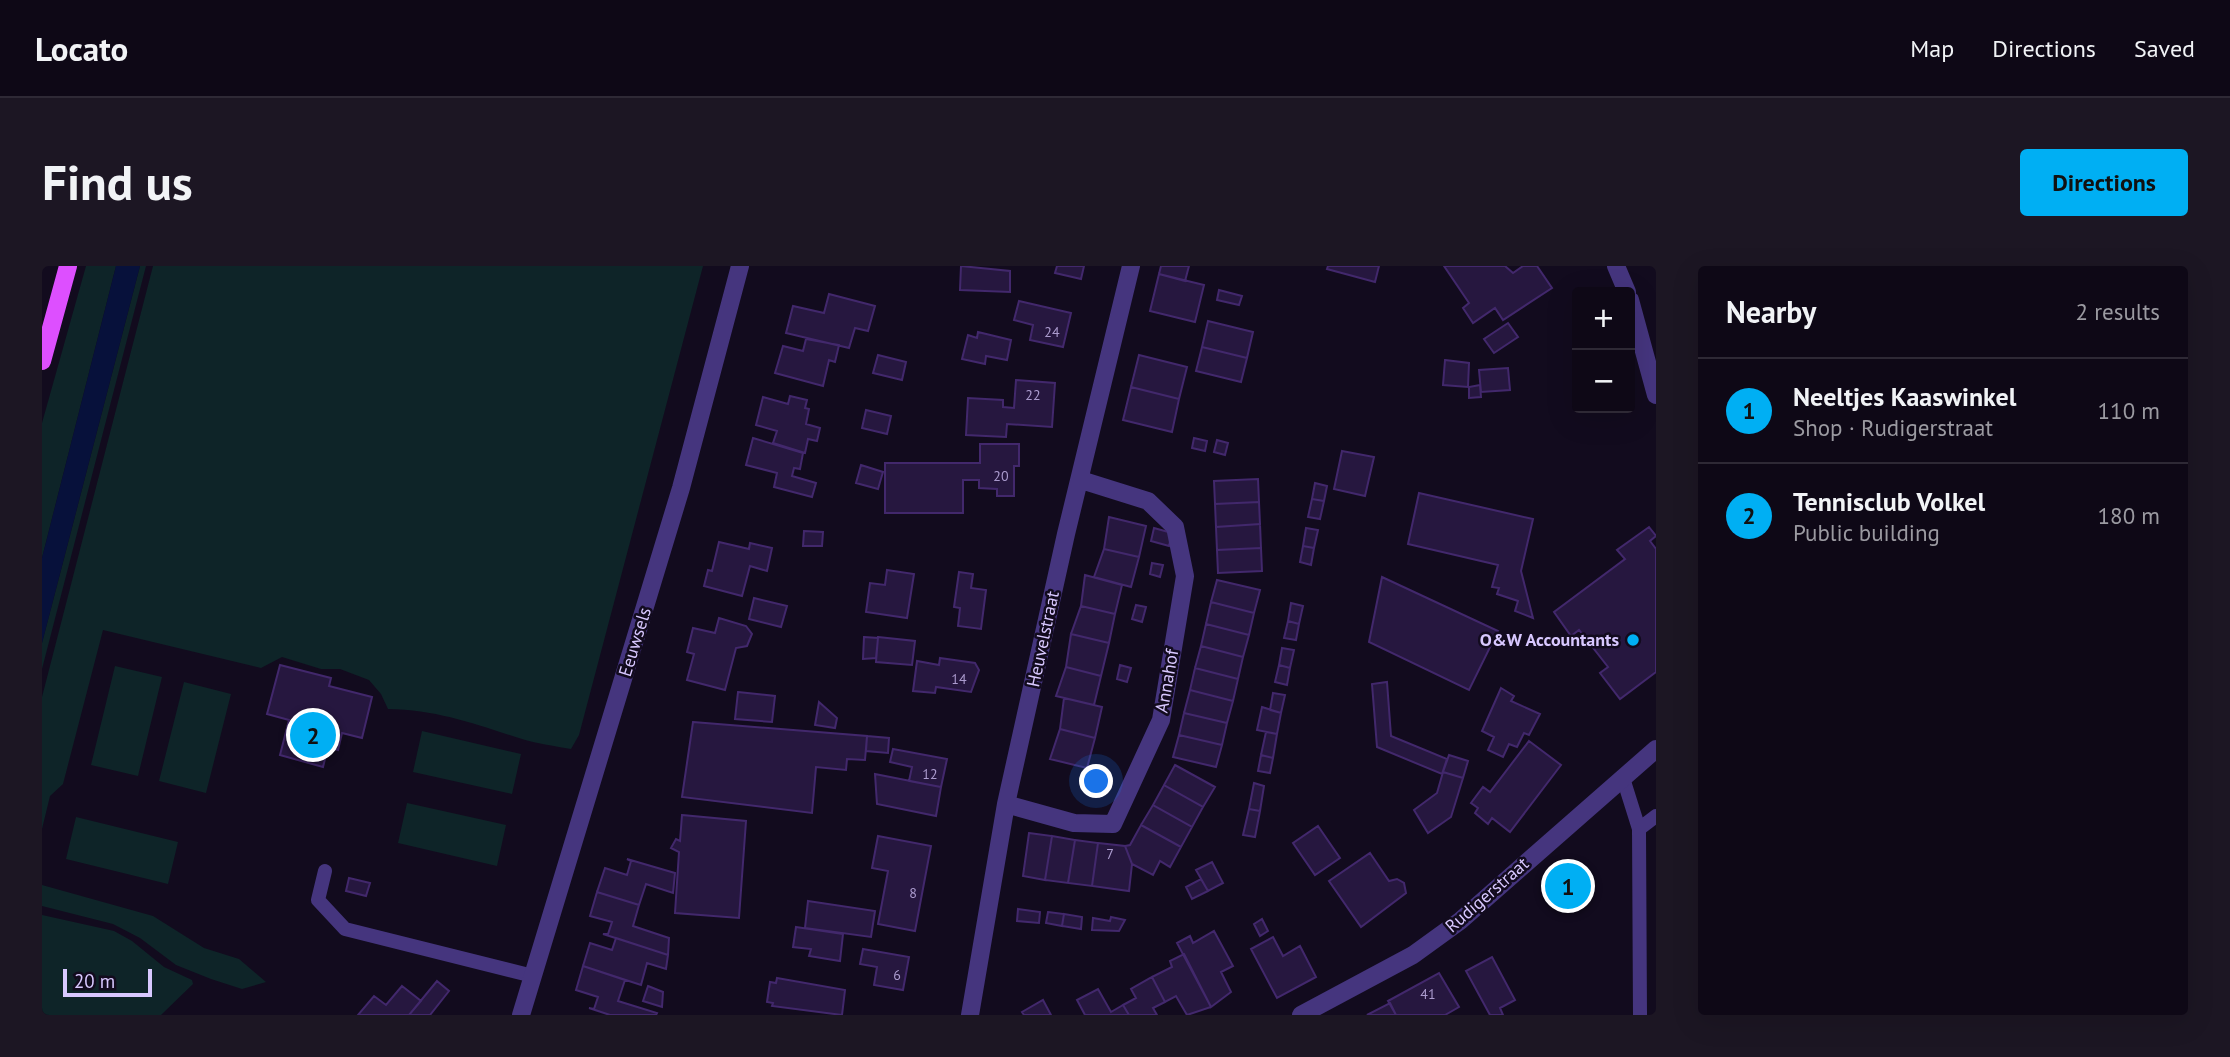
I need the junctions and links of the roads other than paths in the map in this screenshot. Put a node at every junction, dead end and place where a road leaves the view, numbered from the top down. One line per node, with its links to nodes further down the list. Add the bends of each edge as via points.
1 (68, 266): 7 (main road)
2 (740, 266): 16 (street, Eeuwsels, via 681,488)
3 (1131, 266): 9 (street, Heuvelstraat)
4 (1616, 266): 5 (street)
5 (1625, 287)
6 (1635, 318): 8 (street)
7 (42, 360)
8 (1656, 395)
9 (1081, 480): 12 (street, Heuvelstraat); 12 (street, Annahof, via 1149,501 1175,527 1185,576 1161,720 1113,824 1074,823)
10 (1656, 749): 11 (street, Rudigerstraat)
11 (1623, 778): 14 (lane); 19 (street, Rudigerstraat, via 1450,928 1413,955)
12 (1006, 804): 18 (street, Heuvelstraat)
13 (1656, 816): 14 (lane)
14 (1639, 830): 20 (lane)
15 (326, 871): 16 (lane, via 318,900 345,929)
16 (533, 976): 17 (street, Eeuwsels)
17 (521, 1015)
18 (970, 1015)
19 (1301, 1015)
20 (1640, 1015)

